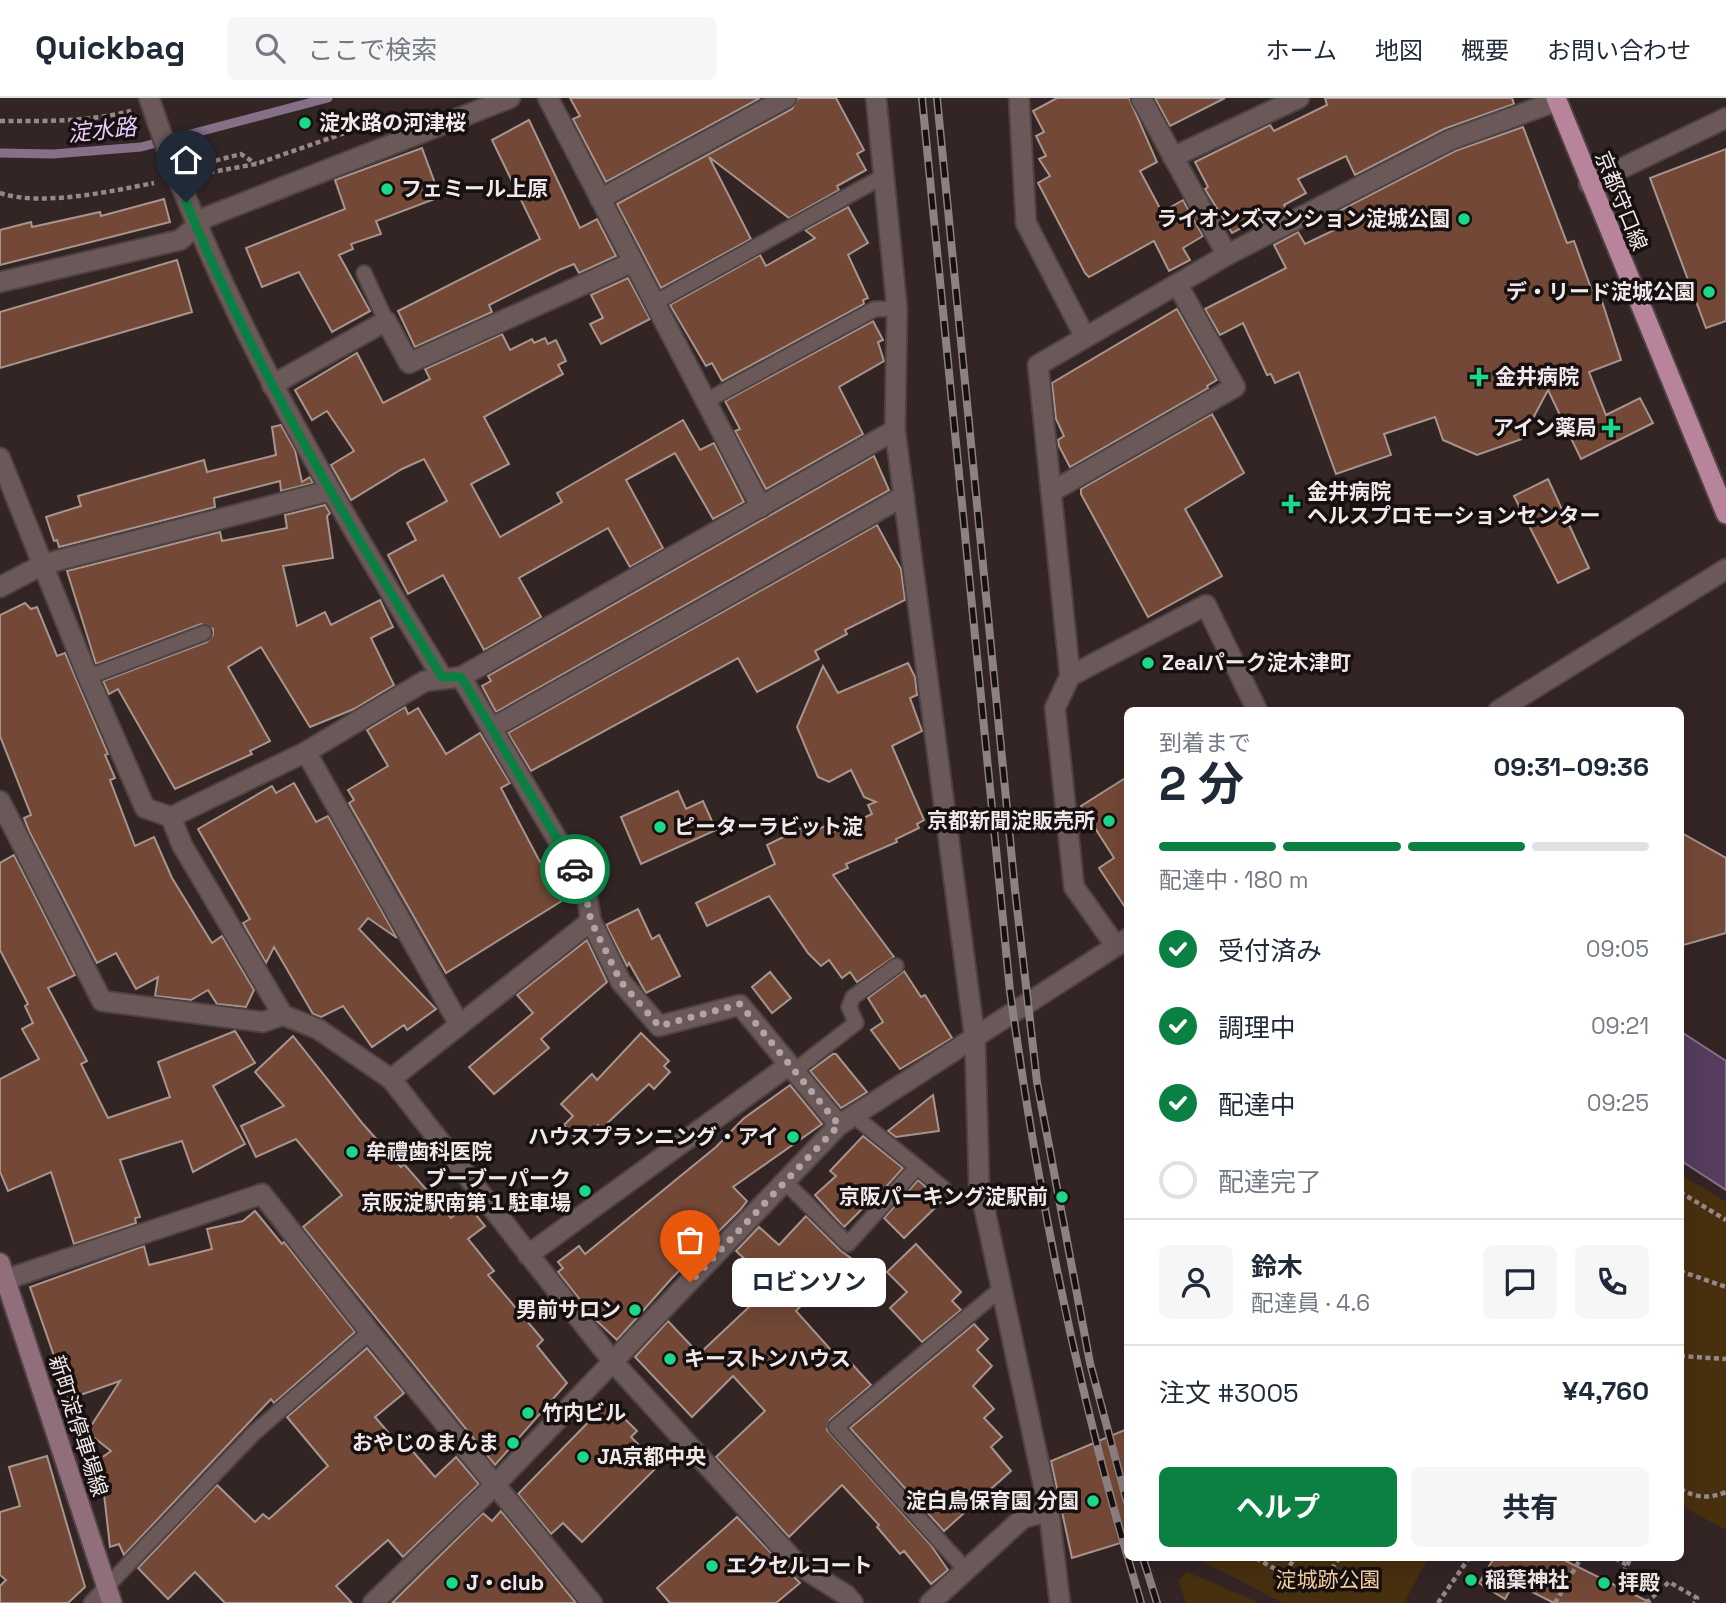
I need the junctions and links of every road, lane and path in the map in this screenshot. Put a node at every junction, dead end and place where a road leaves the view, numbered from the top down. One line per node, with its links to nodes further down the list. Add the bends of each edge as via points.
1 (510, 98): 22 (street, via 207,217)
2 (548, 98): 21 (street)
3 (786, 98): 21 (street)
4 (876, 98): 17 (street)
5 (1019, 98): 31 (street, via 1026,223)
6 (1141, 98): 14 (street)
7 (1299, 98): 14 (street)
8 (1557, 99): 19 (main road, 京都守口線); 23 (street, via 1450,140)
9 (151, 105): 18 (street)
10 (108, 117): 13 (path)
11 (1726, 118): 19 (street)
12 (380, 120): 15 (path)
13 (0, 121)
14 (1173, 156): 23 (street)
15 (257, 164): 16 (path, via 241,154); 18 (path)
16 (198, 165)
17 (884, 176): 28 (lane); 29 (street)
18 (168, 178): 20 (path, via 88,196 14,198); 22 (street)
19 (1589, 184): 40 (main road, 京都守口線)
20 (0, 193)
21 (600, 199): 24 (street)
22 (196, 227): 26 (street, via 180,240); 32 (street)
23 (1227, 255): 27 (street)
24 (633, 262): 28 (street); 30 (street, via 409,363)
25 (364, 273): 30 (lane)
26 (0, 282)
27 (1178, 284): 31 (street); 37 (street, via 1235,387)
28 (654, 303): 33 (street)
29 (897, 309): 33 (lane, via 875,309); 34 (street)
30 (386, 321): 32 (street)
31 (1085, 337): 37 (street, via 1038,365)
32 (272, 385): 36 (street)
33 (706, 401): 39 (street)
34 (895, 430): 38 (street); 39 (street)
35 (0, 458): 41 (street)
36 (329, 491): 41 (street); 47 (street)
37 (1051, 492): 45 (street)
38 (904, 496): 50 (street); 59 (street)
39 (761, 507): 47 (street)
40 (1726, 514)
41 (44, 564): 43 (street); 46 (street)
42 (1726, 569): 49 (street)
43 (0, 587)
44 (204, 633): 46 (lane)
45 (1070, 676): 48 (street, via 1206,605); 55 (street, via 1055,708 1074,887)
46 (88, 677): 53 (street, via 145,808)
47 (452, 677): 50 (street); 51 (street, via 425,681)
48 (1256, 707)
49 (1504, 707)
50 (492, 728): 54 (street, via 584,886)
51 (306, 752): 53 (street); 58 (street)
52 (0, 801): 57 (street, via 102,1001 263,1022)
53 (170, 817): 57 (street)
54 (591, 921): 58 (street); 60 (street, via 621,982 659,1026 740,1004)
55 (1122, 943): 59 (street)
56 (896, 966): 60 (lane, via 853,997 849,1007 856,1023)
57 (283, 1015): 61 (street, via 318,1028)
58 (459, 1024): 61 (street)
59 (975, 1040): 62 (street); 71 (street, via 979,1183)
60 (792, 1068): 62 (street); 68 (street)
61 (391, 1079): 68 (street)
62 (846, 1121): 63 (lane); 64 (street)
63 (917, 1167): 64 (lane, via 848,1244); 65 (lane)
64 (785, 1182): 76 (street)
65 (943, 1188)
66 (1684, 1194): 67 (path)
67 (1726, 1220)
68 (528, 1255): 76 (street)
69 (4, 1271): 73 (street, via 262,1194); 92 (main road, 新町淀停車場線)
70 (1684, 1272): 72 (path)
71 (1003, 1287): 80 (street); 90 (lane, via 836,1427)
72 (1726, 1287)
73 (370, 1332): 77 (street); 92 (lane, via 254,1433)
74 (1684, 1356): 75 (path)
75 (1726, 1359)
76 (614, 1363): 77 (street); 96 (street, via 798,1565)
77 (494, 1486): 94 (street); 95 (street)
78 (1684, 1491): 79 (path, via 1710,1498)
79 (1726, 1492)
80 (1049, 1511): 90 (street, via 1023,1518); 98 (street)
81 (1261, 1561): 82 (path, via 1284,1574)
82 (1293, 1561)
83 (1337, 1561): 89 (path)
84 (1467, 1561): 99 (path)
85 (1579, 1561): 100 (path)
86 (1620, 1561): 88 (path)
87 (1629, 1561): 88 (path)
88 (1627, 1565): 91 (path)
89 (1332, 1569)
90 (966, 1570): 97 (street)
91 (1619, 1580)
92 (109, 1595): 93 (lane)
93 (91, 1603)
94 (373, 1603)
95 (592, 1603)
96 (853, 1603)
97 (930, 1603)
98 (1060, 1603)
99 (1438, 1603)
100 (1555, 1603)
101 (1646, 1603): 102 (path, via 1669,1582 1697,1598)
102 (1694, 1603)

